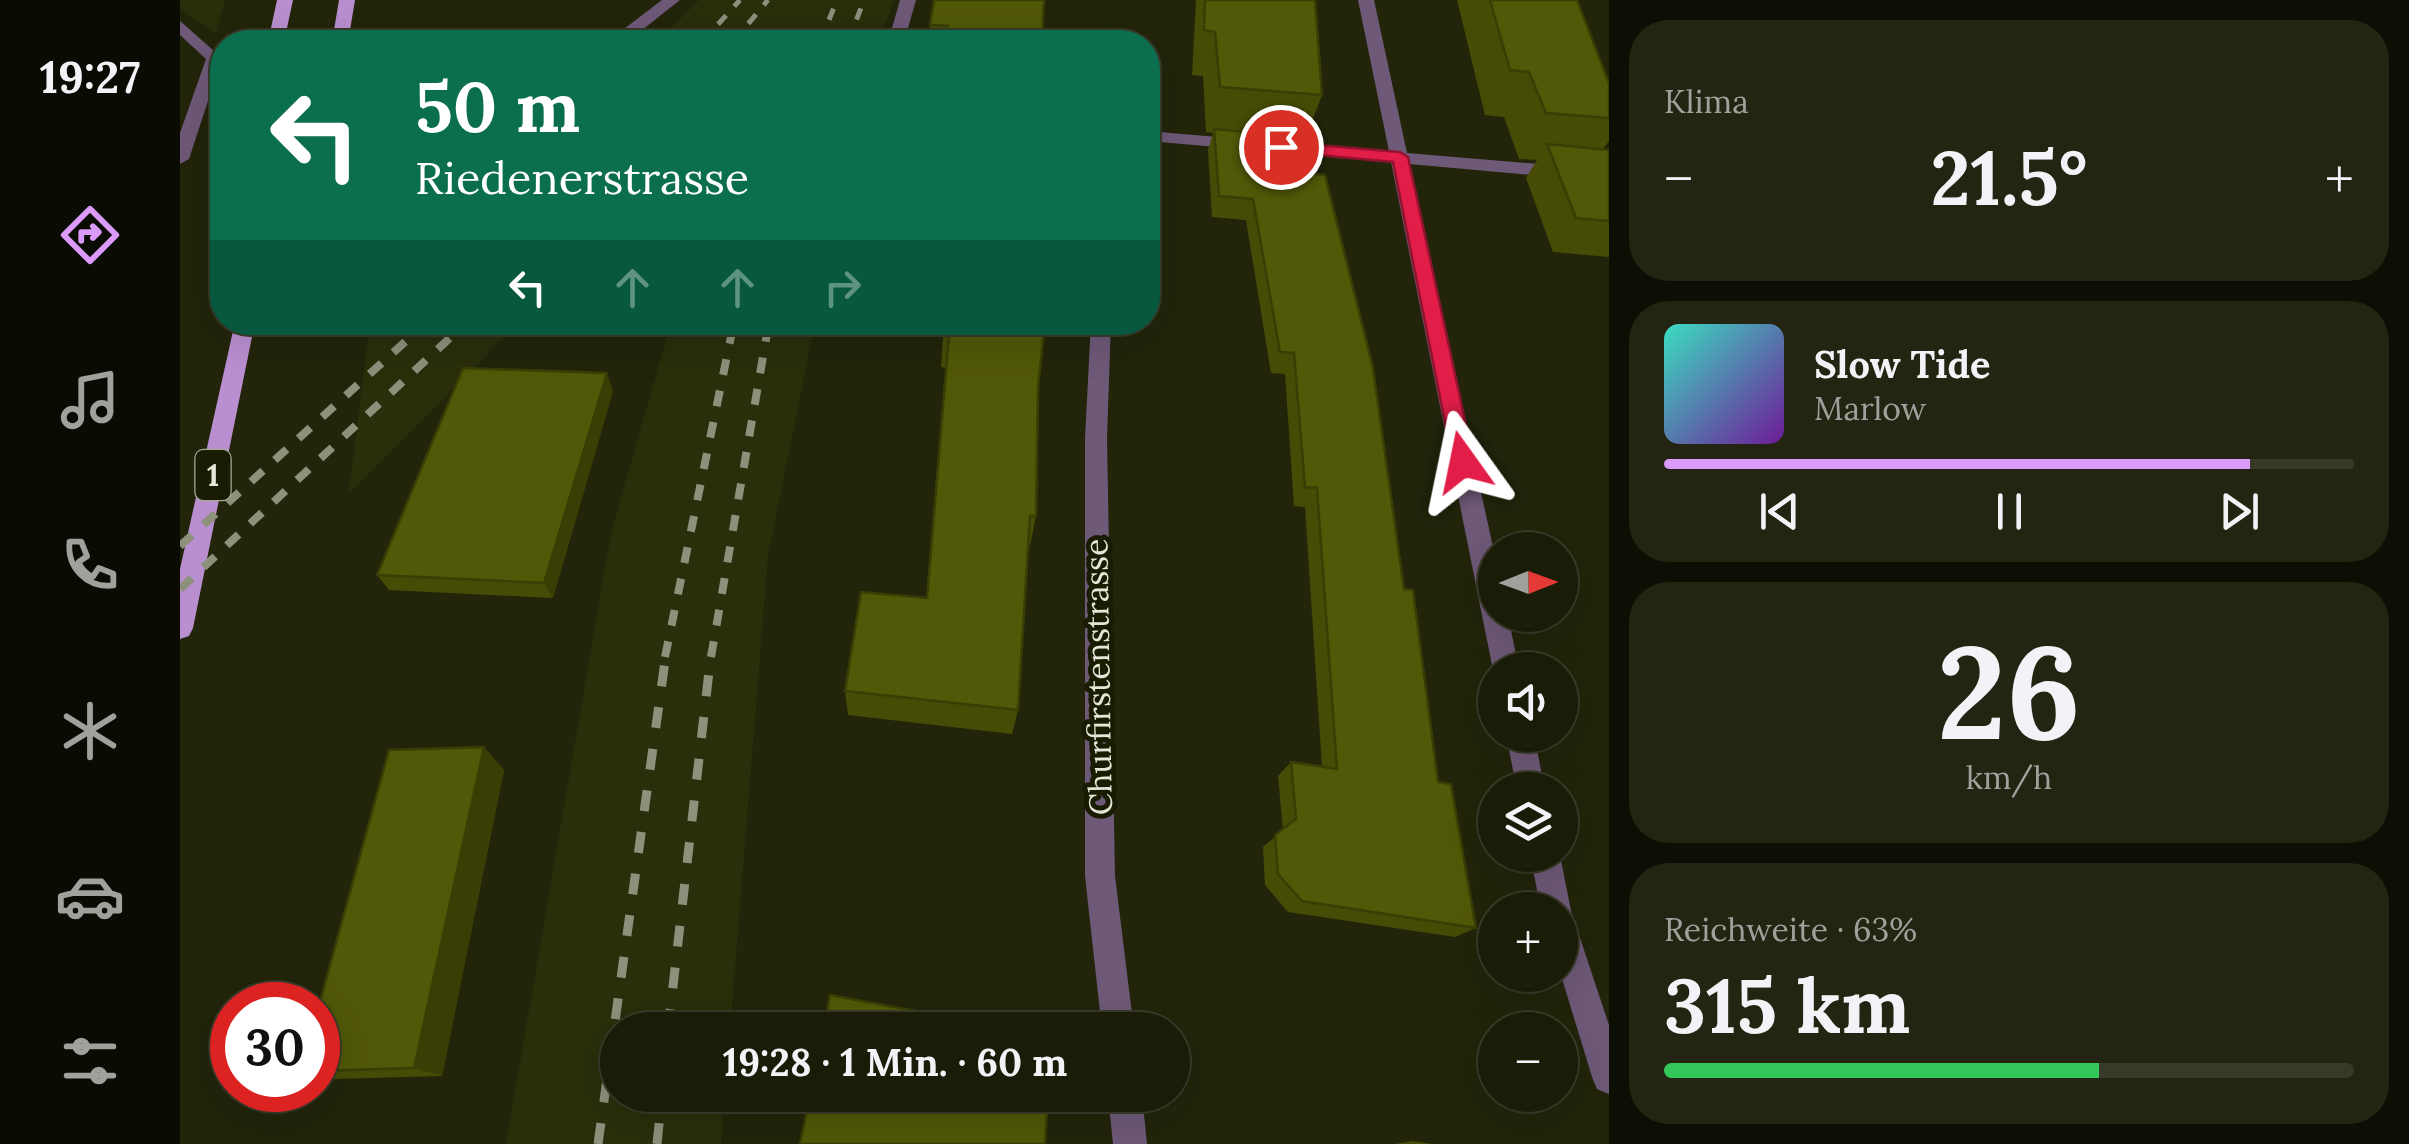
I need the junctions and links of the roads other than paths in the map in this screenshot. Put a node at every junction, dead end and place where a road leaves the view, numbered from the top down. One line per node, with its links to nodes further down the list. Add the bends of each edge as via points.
1 (285, 0): 7 (main road)
2 (348, 0): 8 (main road)
3 (672, 0): 9 (street)
4 (908, 0): 10 (street)
5 (1366, 0): 14 (street)
6 (180, 26): 11 (street)
7 (279, 30)
8 (342, 30)
9 (633, 30)
10 (899, 30)
11 (210, 54)
12 (210, 70): 15 (street)
13 (1160, 137): 14 (street)
14 (1400, 157): 16 (street); 19 (street)
15 (180, 159)
16 (1609, 176)
17 (243, 335): 20 (main road, 1)
18 (1100, 335): 22 (street, Churfirstenstrasse, via 1100,876)
19 (1478, 533)
20 (180, 628)
21 (1578, 979): 23 (street)
22 (1116, 1012)
23 (1609, 1078)
24 (1127, 1112): 25 (street)
25 (1130, 1144)

